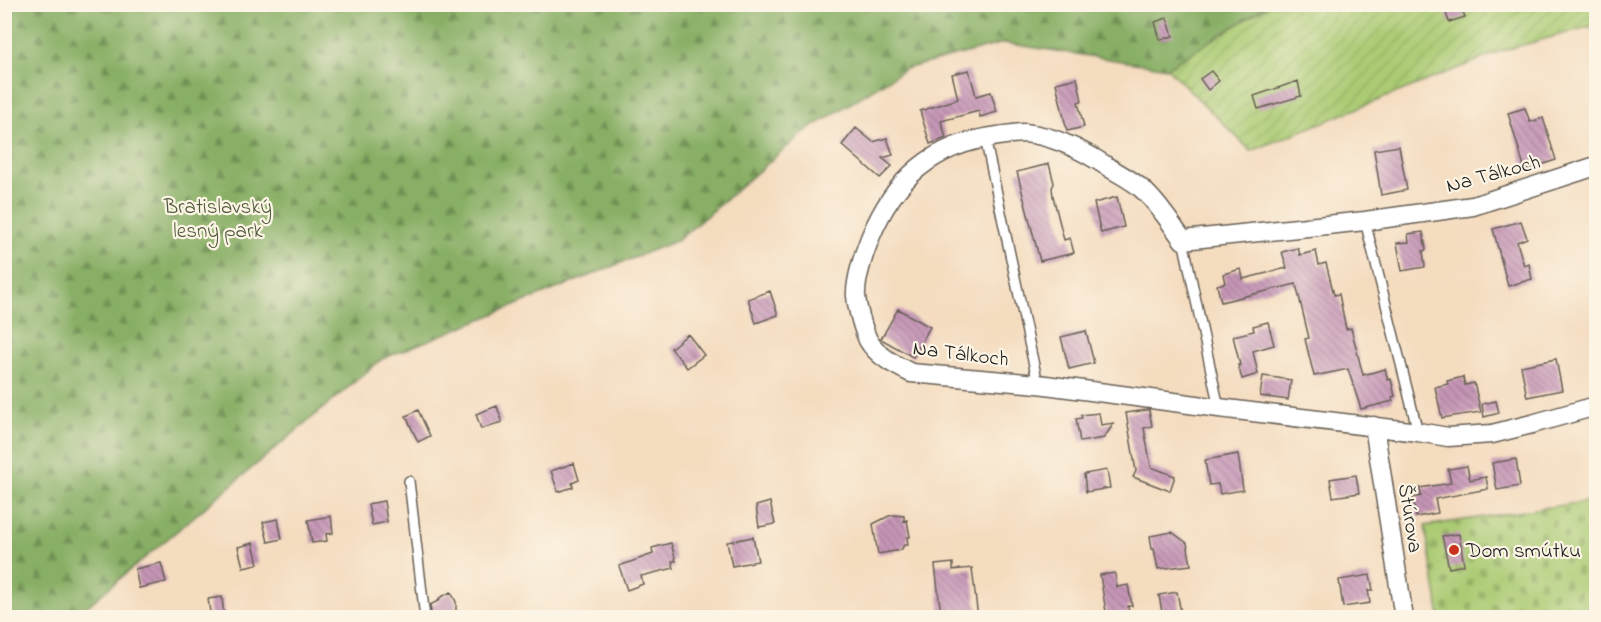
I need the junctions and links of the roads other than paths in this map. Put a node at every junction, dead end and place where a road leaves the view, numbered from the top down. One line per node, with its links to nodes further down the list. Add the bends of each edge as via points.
1 (985, 138): 4 (street, Na Tálkoch, via 1024,133 1087,153 1142,188); 5 (lane, Na Tálkoch); 5 (street, Na Tálkoch, via 957,145 929,160 903,182 885,207 862,256 856,295 868,341 892,364 911,373)
2 (1596, 166): 3 (street, Na Tálkoch, via 1473,207)
3 (1365, 221): 4 (street, Na Tálkoch); 9 (lane)
4 (1183, 240): 7 (lane, Na Tálkoch)
5 (1038, 384): 7 (street, Na Tálkoch)
6 (1596, 406): 9 (street, Na Tálkoch, via 1492,434 1448,437)
7 (1220, 408): 8 (street, Na Tálkoch)
8 (1374, 426): 9 (street, Na Tálkoch); 12 (street, Štúrova)
9 (1418, 432)
10 (410, 482): 11 (lane)
11 (425, 618)
12 (1404, 618)

